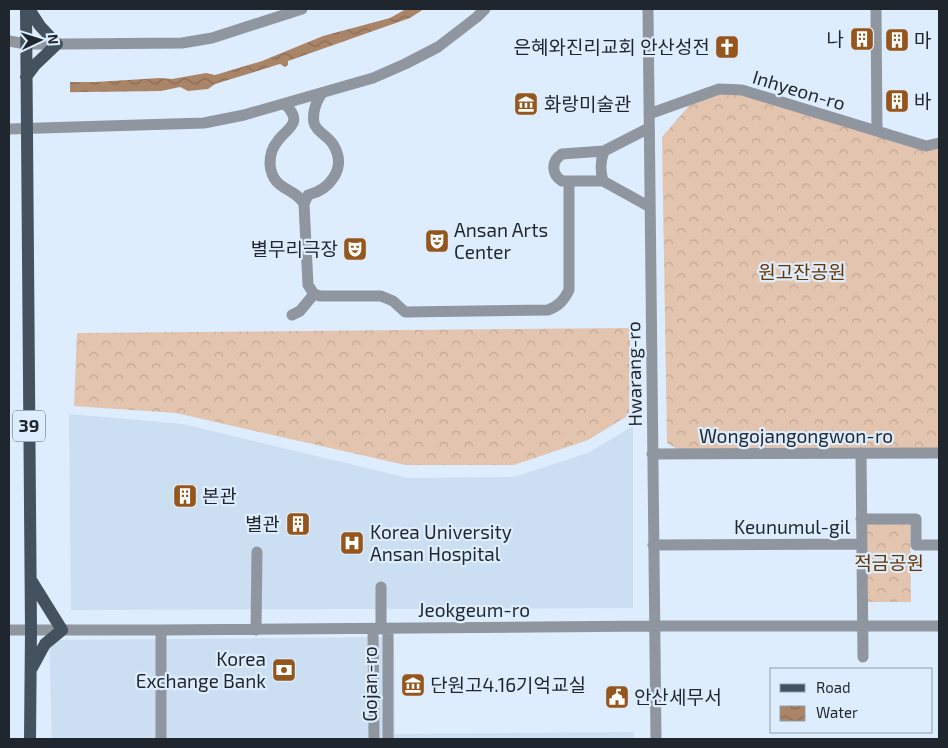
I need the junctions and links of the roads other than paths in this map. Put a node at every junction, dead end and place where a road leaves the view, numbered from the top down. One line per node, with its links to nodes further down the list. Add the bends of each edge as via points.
1 (27, 9): 7 (main road, 39); 8 (main road)
2 (302, 9): 8 (street, via 212,38 182,43)
3 (484, 9): 10 (street, via 438,46 405,64 373,78)
4 (648, 9): 12 (street, Hwarang-ro)
5 (876, 9): 16 (street)
6 (9, 41): 7 (street)
7 (26, 44): 8 (street); 9 (main road, 39)
8 (58, 44): 9 (main road)
9 (29, 69): 15 (main road, 39)
10 (322, 93): 11 (street); 21 (street, via 315,106 314,123 335,146 338,168 327,187 308,195)
11 (285, 104): 15 (street, via 204,123); 21 (street, via 293,115 293,123 277,142 270,164 278,184 297,195)
12 (649, 114): 13 (street, Hwarang-ro); 16 (street, Inhyeon-ro, via 719,89 742,90)
13 (649, 128): 18 (street); 22 (street, Hwarang-ro)
14 (9, 129): 15 (street)
15 (27, 129): 33 (main road, 39)
16 (877, 132): 17 (street, Inhyeon-ro, via 926,146)
17 (939, 143)
18 (604, 151): 19 (street, via 600,172); 20 (street, via 559,156 553,165 554,172 559,180)
19 (603, 181): 20 (street); 22 (street)
20 (570, 182): 23 (street, via 569,290 556,307 548,310 405,312 381,296)
21 (304, 204): 23 (street, via 308,285)
22 (650, 207): 27 (street, Hwarang-ro)
23 (314, 294): 24 (street, via 300,311)
24 (292, 315)
25 (861, 453): 26 (street, Wongojangongwon-ro); 27 (street, Wongojangongwon-ro); 28 (street)
26 (939, 453)
27 (652, 454): 31 (street, Hwarang-ro)
28 (862, 519): 29 (street, Keunumul-gil); 30 (street, Keunumul-gil, via 916,519 916,545)
29 (862, 544): 31 (street, Keunumul-gil); 36 (street)
30 (939, 544)
31 (653, 545): 35 (street, Hwarang-ro)
32 (257, 552): 43 (street)
33 (30, 580): 40 (main road, 39); 41 (main road)
34 (381, 587): 38 (street)
35 (654, 626): 36 (street, Jeokgeum-ro); 38 (street, Jeokgeum-ro); 50 (street, Hwarang-ro)
36 (864, 626): 37 (street, Jeokgeum-ro); 44 (street)
37 (939, 626)
38 (381, 629): 43 (street, Jeokgeum-ro); 48 (street, Gojan-ro); 49 (street, Gojan-ro)
39 (9, 630): 40 (street, Jeokgeum-ro)
40 (31, 630): 41 (street, Jeokgeum-ro); 45 (main road, 39)
41 (62, 630): 42 (street, Jeokgeum-ro); 45 (main road, via 45,644)
42 (161, 630): 43 (street, Jeokgeum-ro); 47 (street)
43 (256, 630)
44 (863, 657)
45 (30, 670): 46 (main road, 39)
46 (30, 739)
47 (161, 739)
48 (374, 739)
49 (388, 739)
50 (656, 739)

